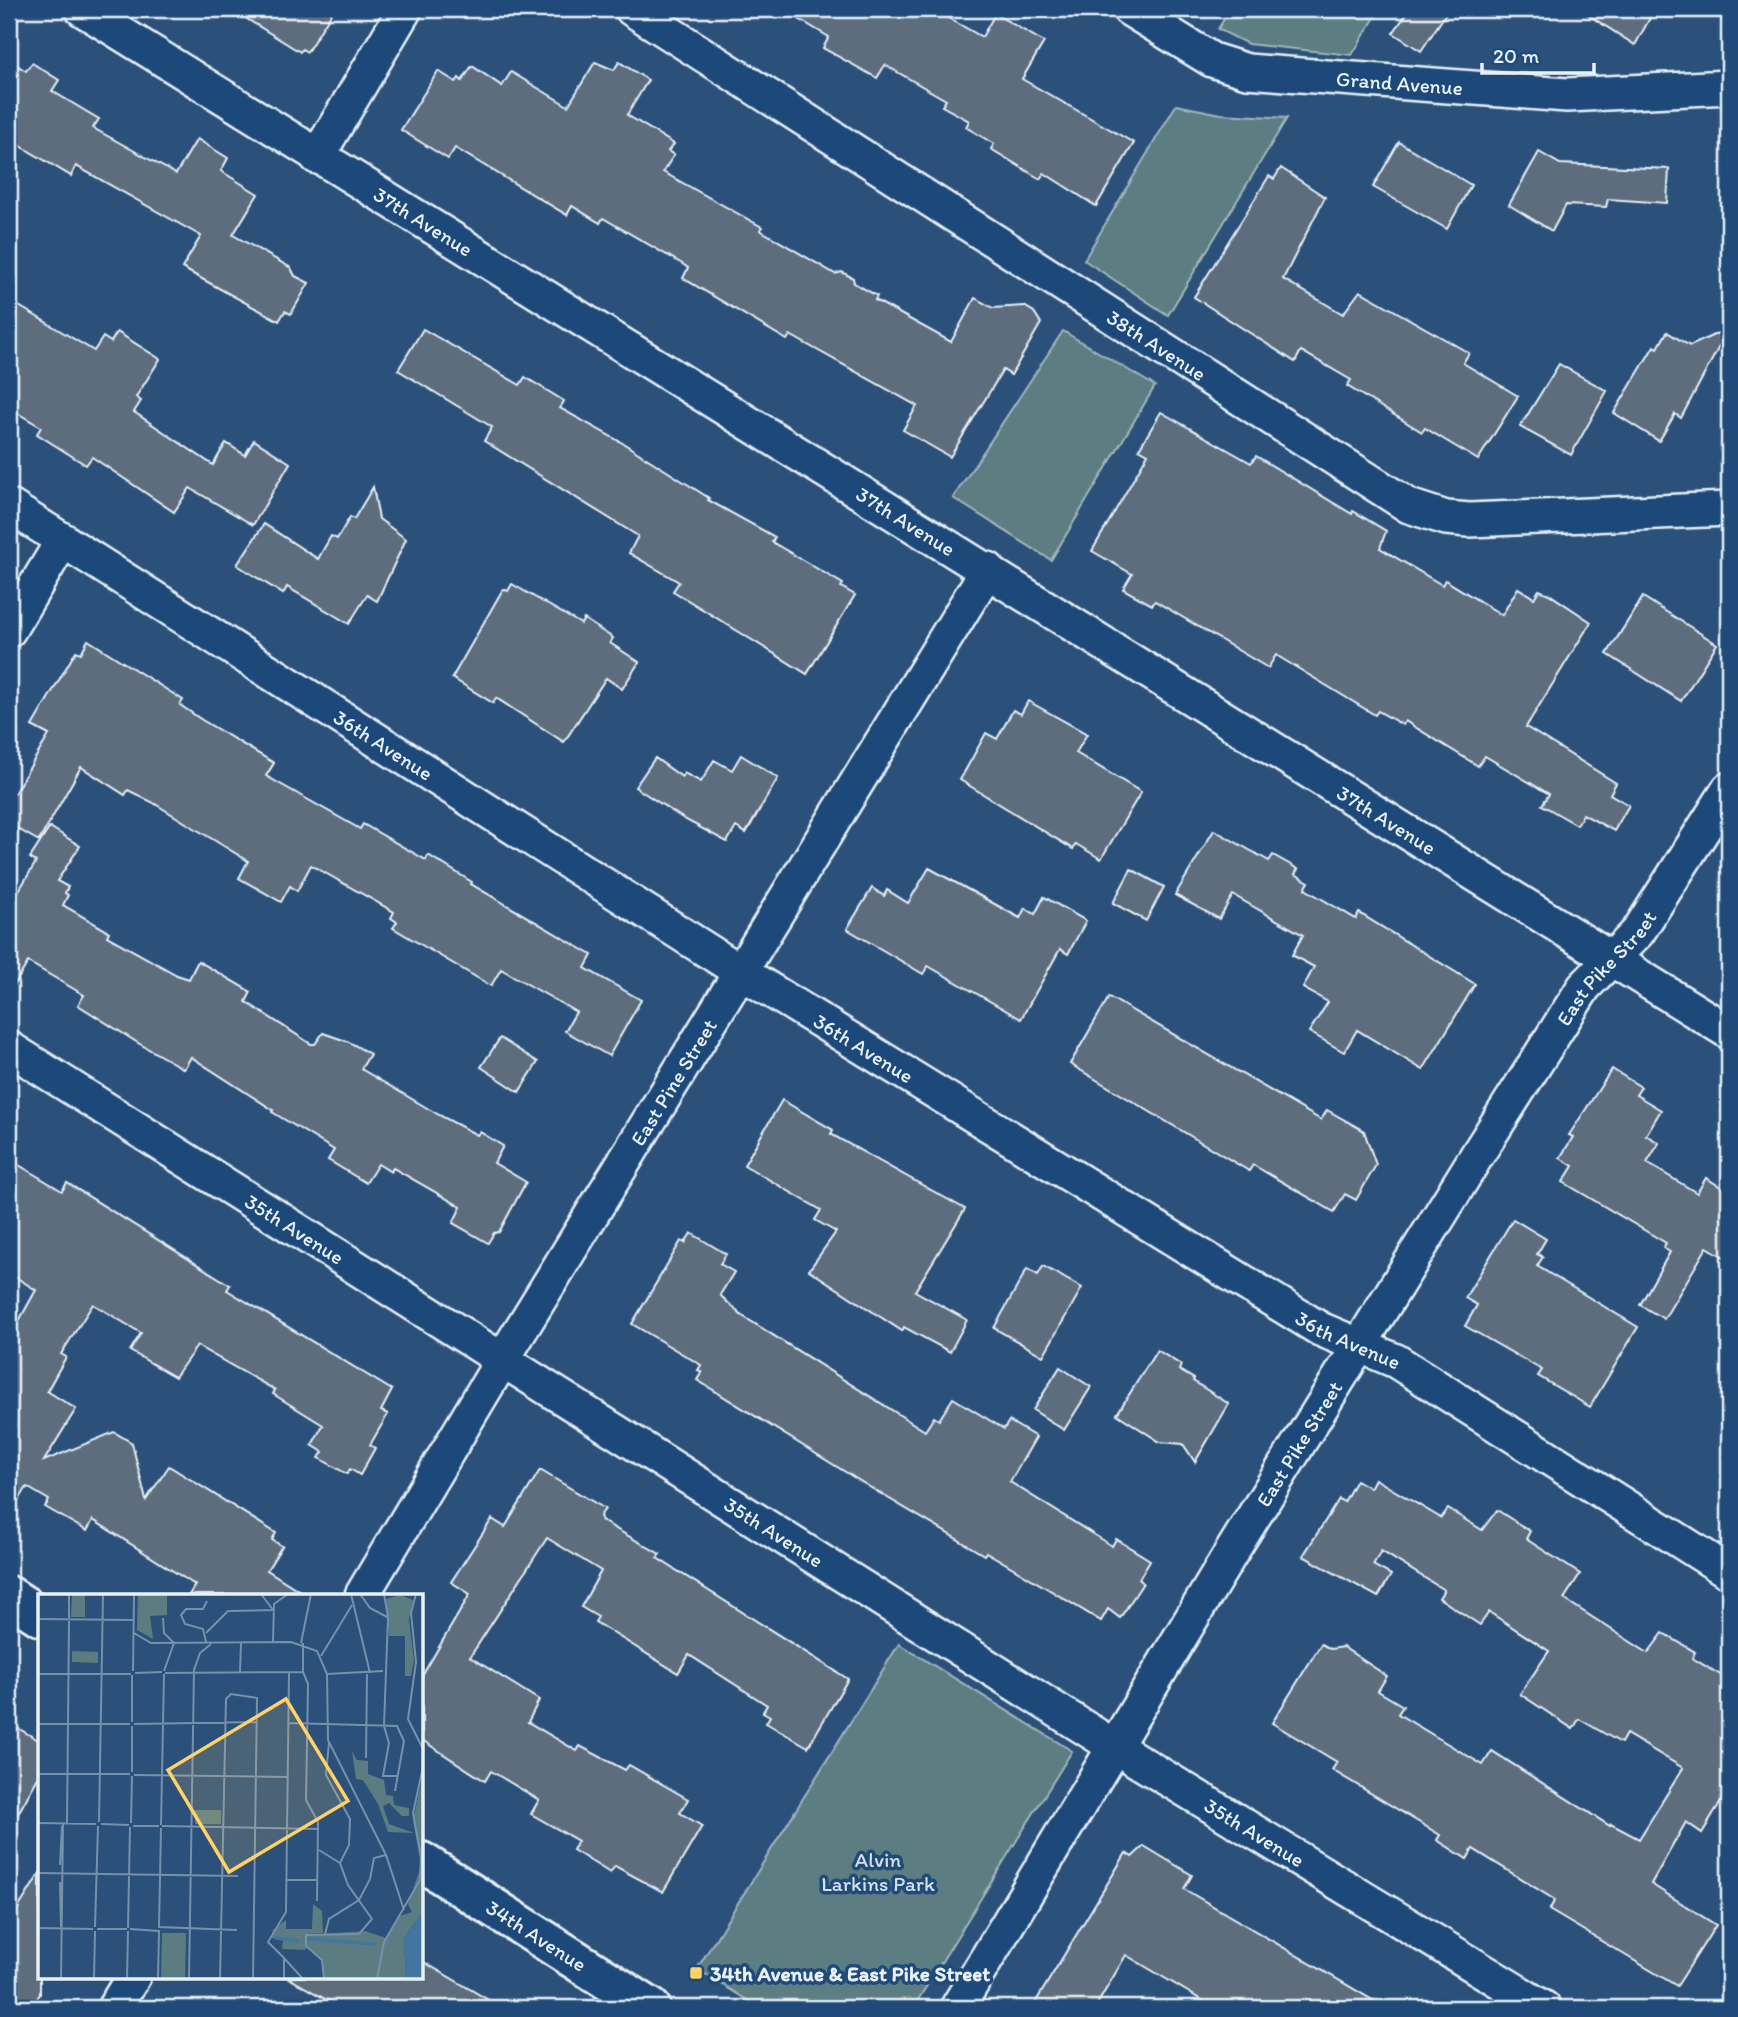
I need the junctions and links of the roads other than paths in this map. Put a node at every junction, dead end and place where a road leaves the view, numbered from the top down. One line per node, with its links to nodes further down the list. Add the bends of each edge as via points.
1 (82, 9): 6 (street, 37th Avenue)
2 (405, 9): 6 (street)
3 (632, 9): 8 (street, 38th Avenue, via 1409,506 1469,520)
4 (1129, 9): 5 (street, Grand Avenue, via 1212,60 1247,71 1567,95)
5 (1729, 87)
6 (317, 157): 10 (street, 37th Avenue)
7 (9, 506): 9 (street, 36th Avenue)
8 (1729, 509)
9 (63, 540): 11 (street); 14 (street, 36th Avenue)
10 (988, 569): 13 (street, 37th Avenue); 14 (street, East Pine Street)
11 (9, 630)
12 (1729, 789): 13 (street, East Pike Street, via 1638,932)
13 (1612, 961): 15 (street, 37th Avenue); 17 (street, East Pike Street, via 1584,987)
14 (741, 972): 17 (street, 36th Avenue, via 1320,1329); 18 (street, East Pine Street)
15 (1729, 1032)
16 (9, 1048): 18 (street, 35th Avenue)
17 (1360, 1346): 19 (street, 36th Avenue, via 1396,1361); 23 (street, East Pike Street)
18 (501, 1362): 20 (street, East Pine Street); 23 (street, 35th Avenue)
19 (1729, 1572)
20 (363, 1594)
21 (9, 1597): 22 (street)
22 (38, 1615)
23 (1115, 1747): 28 (street, East Pike Street); 29 (street, 35th Avenue)
24 (424, 1864): 27 (street, 34th Avenue)
25 (131, 1979): 26 (street)
26 (114, 2008)
27 (651, 2008)
28 (957, 2008)
29 (1544, 2008)

